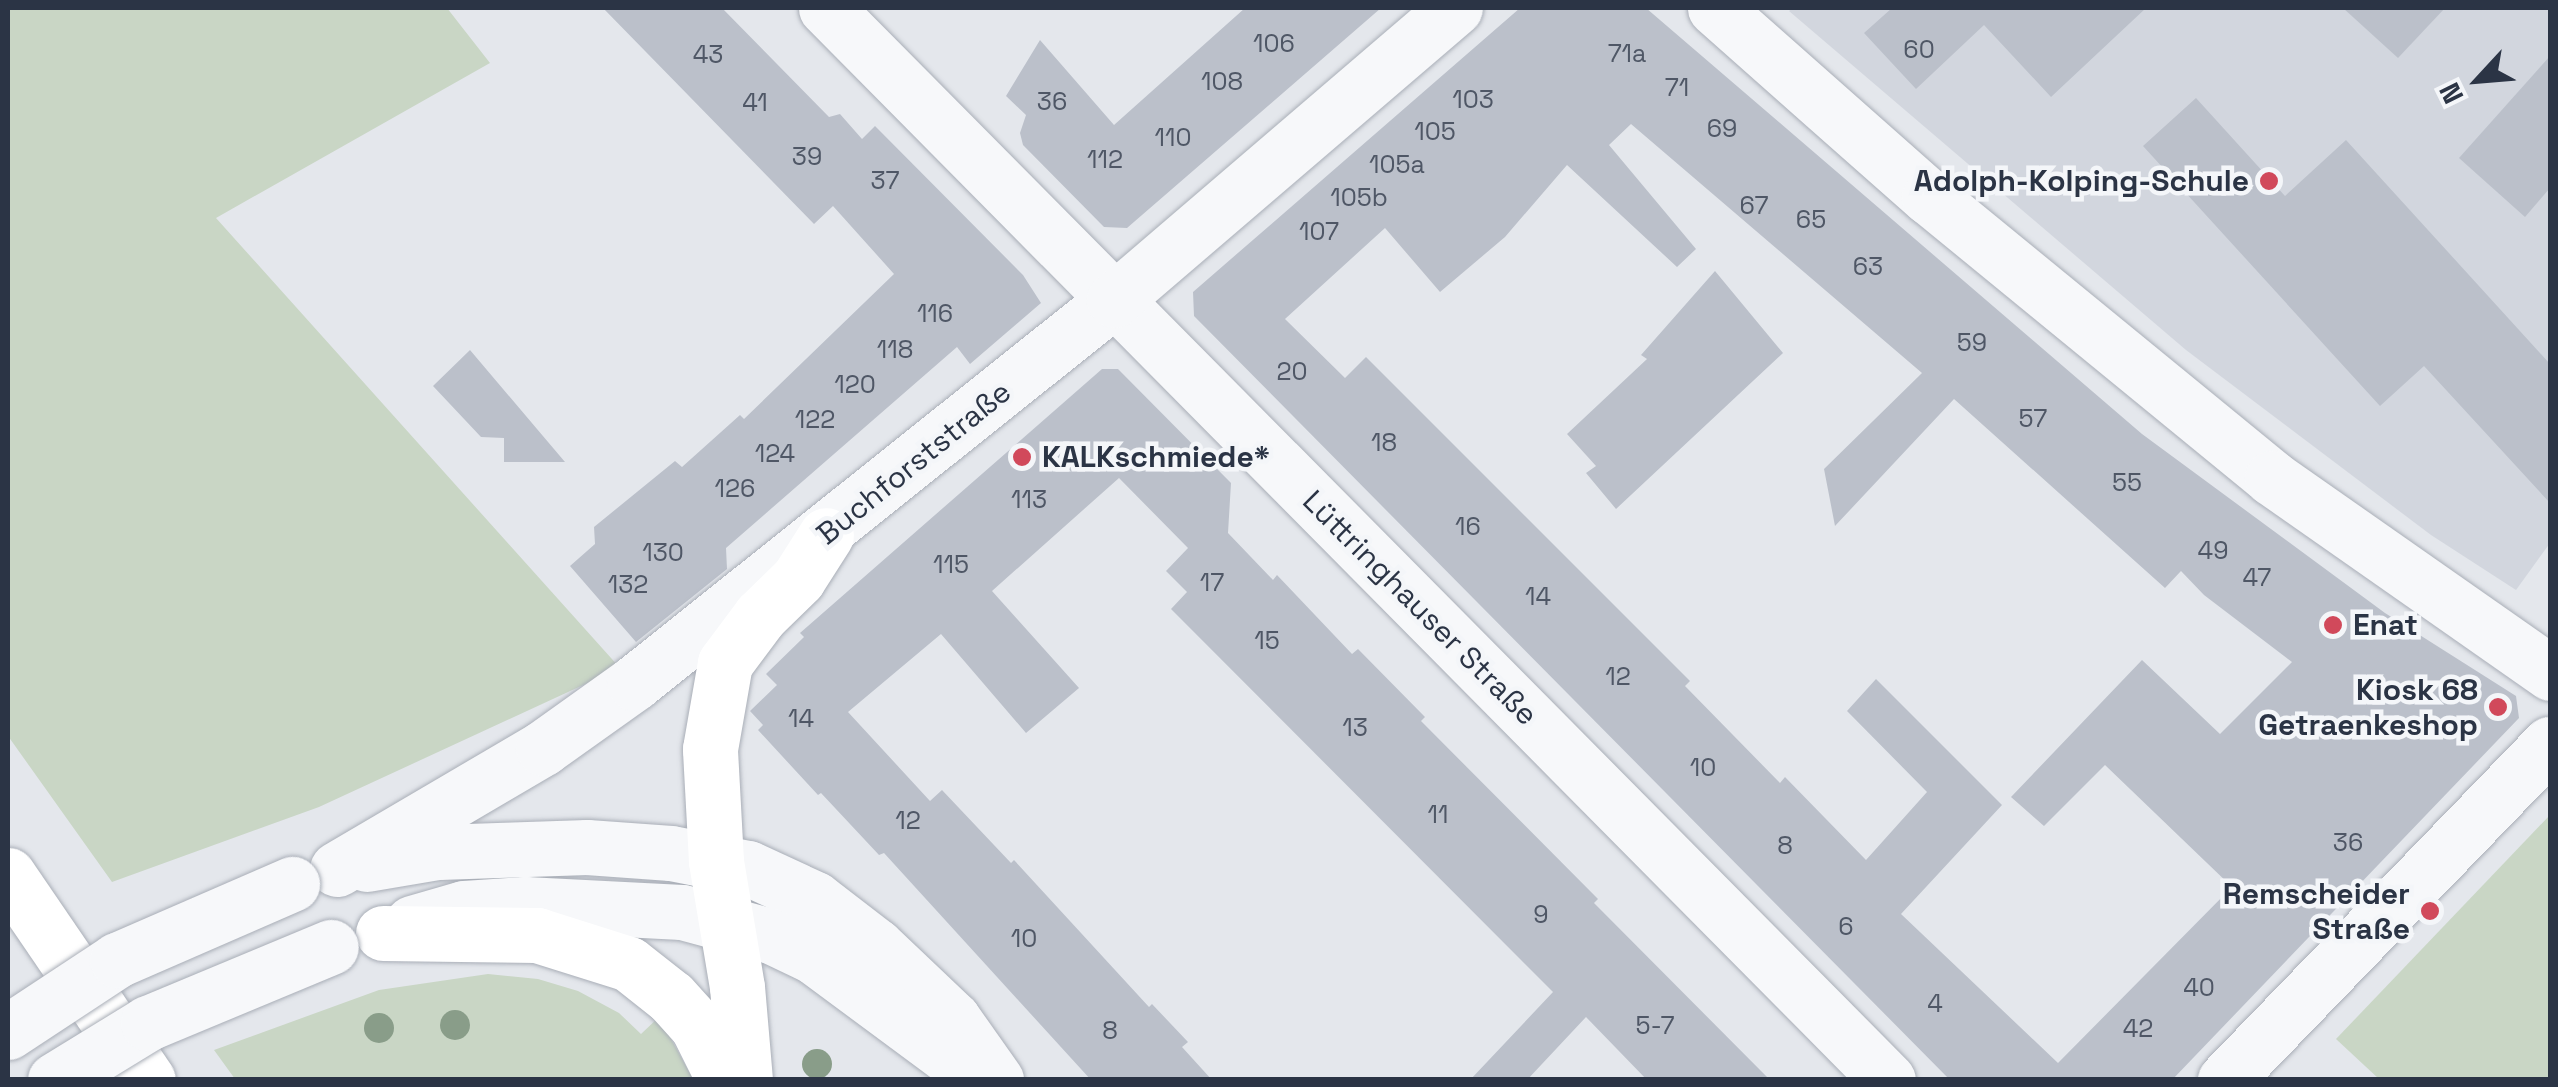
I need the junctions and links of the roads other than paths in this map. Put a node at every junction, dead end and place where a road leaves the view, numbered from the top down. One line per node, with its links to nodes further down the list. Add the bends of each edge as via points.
1 (826, 8): 4 (street, Lüttringhauser Straße)
2 (1455, 8): 4 (street, Buchforststraße)
3 (1715, 8): 6 (street, via 1929,196 2272,478)
4 (1114, 300): 5 (street, Buchforststraße); 20 (street, Lüttringhauser Straße)
5 (826, 534): 8 (highway, via 798,579 725,663 710,749); 10 (street, Buchforststraße, via 544,748)
6 (2550, 673)
7 (2550, 744): 21 (street)
8 (716, 861): 10 (street, via 587,847 517,848 438,852); 11 (highway); 19 (street, via 781,880 876,946 953,1019)
9 (8, 876): 15 (highway)
10 (314, 876): 13 (street, bridge, via 117,960)
11 (724, 923): 12 (street, via 636,908 526,904 464,908); 17 (highway); 18 (street, via 813,956)
12 (383, 933): 14 (street, bridge, via 331,946 148,1023); 16 (highway, via 537,936 629,964 697,1026)
13 (8, 1032)
14 (54, 1080)
15 (148, 1080)
16 (724, 1080)
17 (745, 1080)
18 (978, 1080)
19 (996, 1080)
20 (1888, 1080)
21 (2225, 1080)

